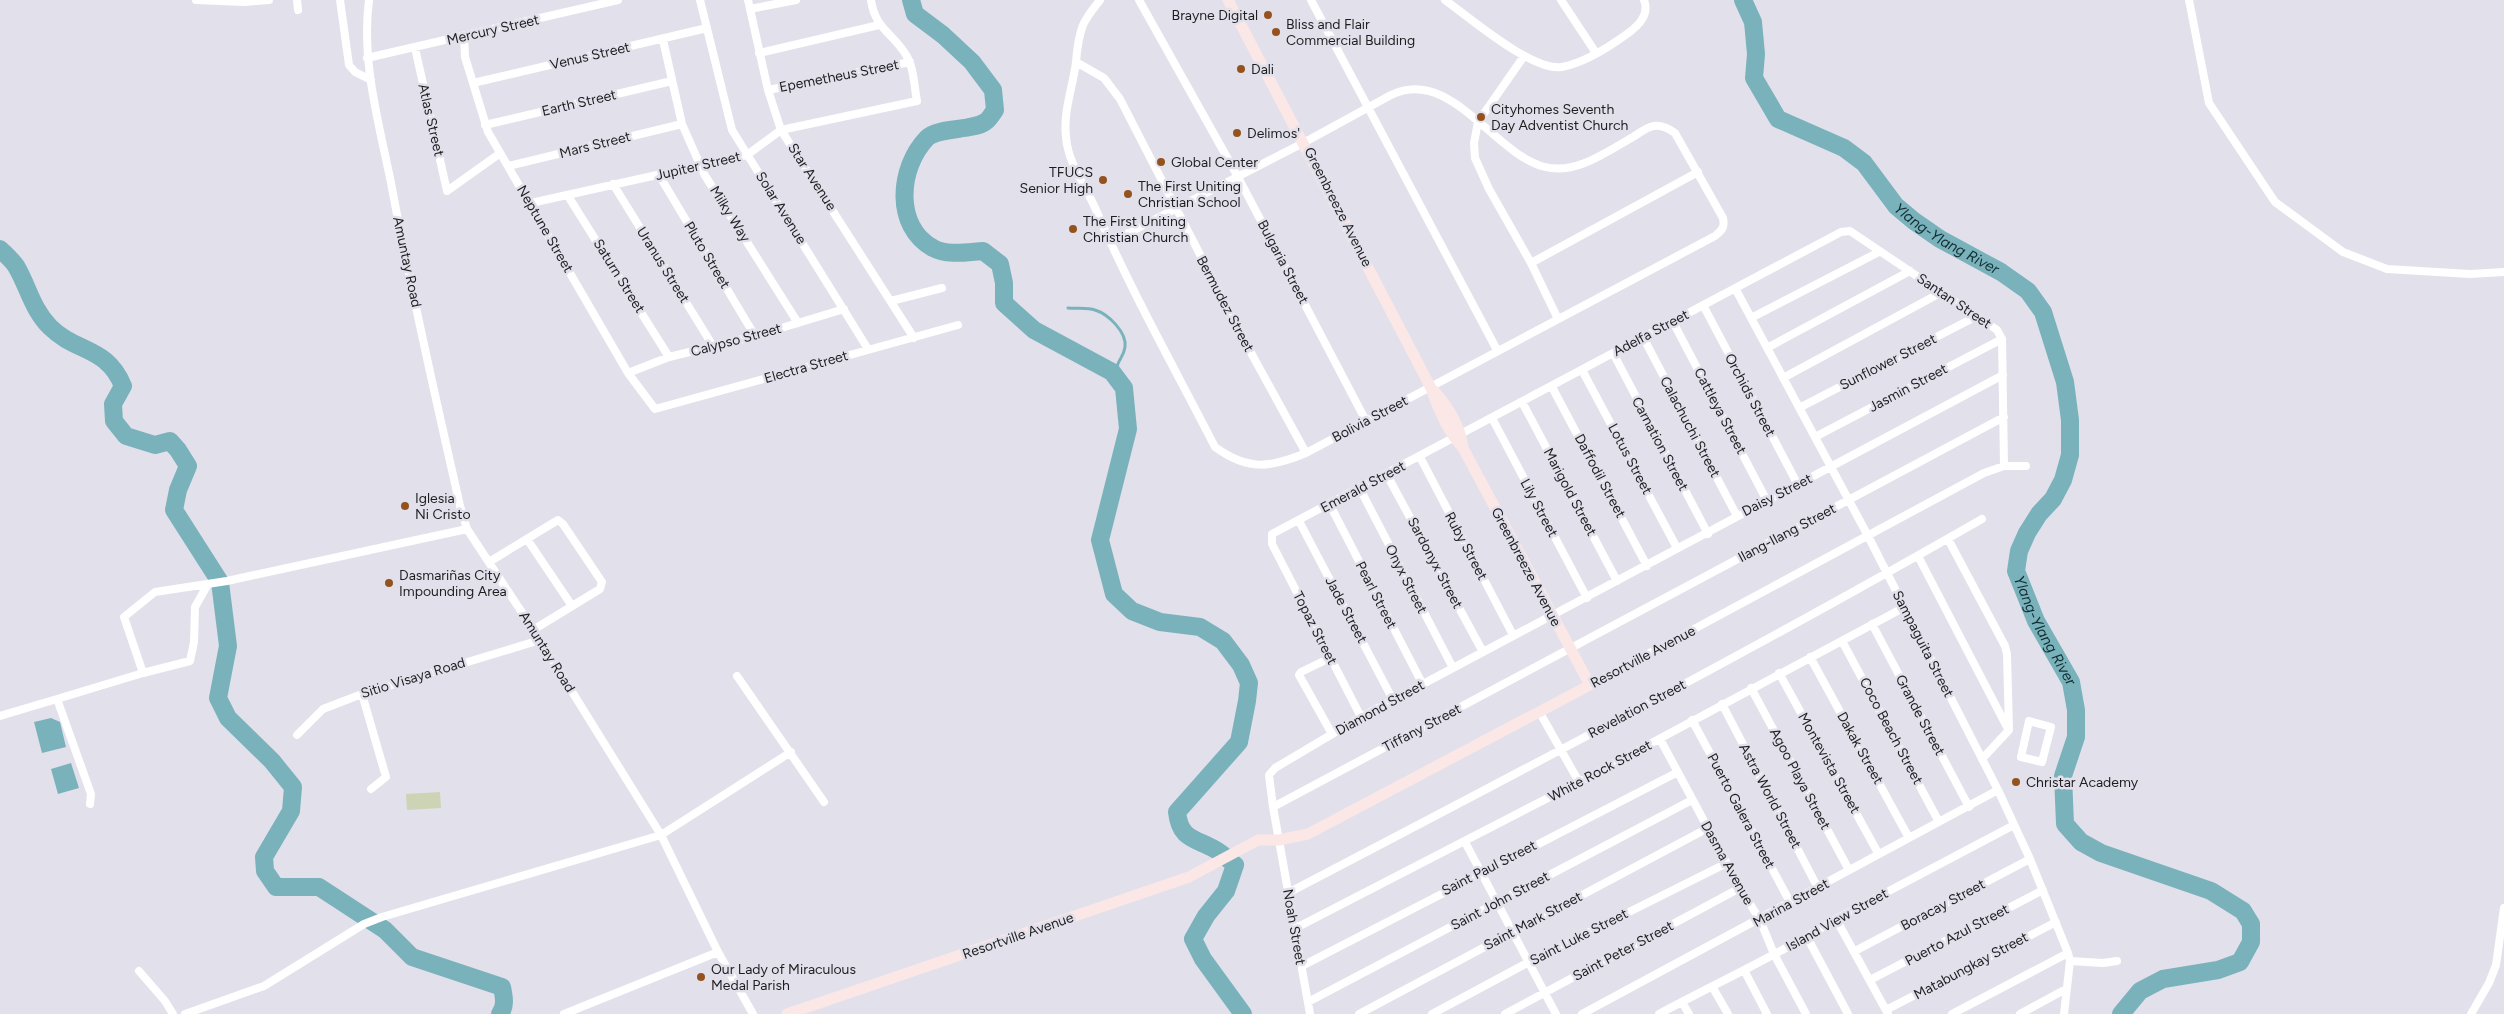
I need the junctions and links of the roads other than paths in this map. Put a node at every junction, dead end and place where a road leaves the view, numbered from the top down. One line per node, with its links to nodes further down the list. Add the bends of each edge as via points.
1 (196, 0): 2 (street)
2 (269, 0)
3 (298, 0): 20 (street)
4 (340, 0): 32 (street, via 349,65)
5 (369, 0): 29 (street)
6 (618, 0): 23 (street, Mercury Street)
7 (700, 0): 22 (street, Solar Avenue)
8 (748, 0): 19 (street, Star Avenue)
9 (796, 0): 19 (street)
10 (871, 0): 21 (street)
11 (1100, 0): 31 (street, Bolivia Street, via 1083,26)
12 (1139, 0): 48 (street, Bulgaria Street)
13 (1228, 0): 41 (street, Greenbreeze Avenue)
14 (1311, 0): 36 (street)
15 (1445, 0): 28 (street)
16 (1561, 0): 27 (street)
17 (1644, 0): 27 (street, via 1644,18 1632,31)
18 (2189, 0): 58 (street, via 2209,103 2275,202 2343,252 2387,269 2470,274)
19 (750, 9): 26 (street, Star Avenue)
20 (298, 10)
21 (879, 25): 26 (street); 30 (street)
22 (707, 28): 24 (street, Venus Street); 43 (street, Solar Avenue, via 732,130)
23 (464, 37): 25 (street, Mercury Street); 34 (street, Neptune Street, via 465,57)
24 (663, 40): 33 (street, Milky Way); 34 (street, Venus Street)
25 (416, 48): 29 (street, Mercury Street); 42 (street, Atlas Street, via 447,191)
26 (759, 52): 35 (street, Star Avenue)
27 (1596, 53): 28 (street, via 1562,67 1549,67)
28 (1524, 56): 37 (street)
29 (367, 58): 32 (street, Amuntay Road)
30 (910, 62): 35 (street, Epemetheus Street); 40 (street, Jupiter Street, via 917,100)
31 (1076, 62): 52 (street, Bermudez Street, via 1098,74 1114,89); 54 (street, Bolivia Street, via 1067,101 1066,137 1079,178)
32 (371, 80): 109 (street, Amuntay Road, via 402,245)
33 (672, 81): 38 (street, Milky Way); 39 (street, Earth Street)
34 (473, 83): 39 (street, Neptune Street)
35 (768, 90): 40 (street, Star Avenue)
36 (1369, 108): 37 (street, via 1402,89 1425,89 1447,99); 41 (street); 78 (street)
37 (1478, 122): 46 (street, via 1536,165 1560,169 1594,159 1652,126 1660,126 1675,133); 56 (street, via 1475,158)
38 (682, 124): 44 (street, Milky Way); 45 (street, Mars Street)
39 (485, 125): 42 (street, Neptune Street)
40 (781, 130): 43 (street, Jupiter Street); 62 (street, Star Avenue)
41 (1304, 142): 48 (street); 86 (street, Greenbreeze Avenue)
42 (499, 154): 45 (street, Neptune Street)
43 (748, 154): 44 (street, Jupiter Street); 64 (street, Solar Avenue)
44 (700, 165): 47 (street, Jupiter Street); 69 (street, Milky Way)
45 (508, 166): 51 (street, Neptune Street)
46 (1698, 172): 56 (street); 67 (street, Bolivia Street, via 1723,218 1722,230)
47 (659, 175): 49 (street, Jupiter Street); 71 (street, Pluto Street)
48 (1238, 177): 52 (street); 92 (street, Bulgaria Street)
49 (613, 184): 50 (street, Jupiter Street); 75 (street, Uranus Street)
50 (568, 196): 51 (street, Jupiter Street); 80 (street, Saturn Street)
51 (531, 203): 82 (street, Neptune Street)
52 (1176, 210): 54 (street); 95 (street, Bermudez Street)
53 (1846, 230): 55 (street, Santan Street); 60 (street, Adelfa Street)
54 (1110, 242): 95 (street, Bolivia Street, via 1215,447 1229,458 1256,465 1280,464)
55 (1879, 252): 57 (street, Santan Street); 66 (street)
56 (1531, 263): 67 (street)
57 (1910, 271): 61 (street, Santan Street); 76 (street)
58 (2504, 272)
59 (942, 288): 62 (street)
60 (1735, 288): 63 (street, Adelfa Street); 66 (street, Sampaguita Street)
61 (1942, 292): 65 (street, Santan Street); 84 (street)
62 (891, 301): 73 (street, Star Avenue)
63 (1703, 306): 68 (street, Adelfa Street); 101 (street, Orchids Street)
64 (844, 309): 69 (street, Calypso Street); 77 (street, Solar Avenue)
65 (1977, 316): 74 (street, Santan Street, via 1993,327); 88 (street, Sunflower Street)
66 (1751, 318): 76 (street, Sampaguita Street)
67 (1558, 319): 78 (street, Bolivia Street)
68 (1673, 322): 72 (street, Adelfa Street); 104 (street, Cattleya Street)
69 (798, 323): 71 (street, Calypso Street)
70 (958, 325): 73 (street, Electra Street)
71 (755, 336): 75 (street, Calypso Street)
72 (1643, 337): 79 (street, Adelfa Street); 106 (street, Calachuchi Street)
73 (914, 338): 77 (street, Electra Street)
74 (2002, 339): 83 (street, Santan Street); 93 (street, Jasmin Street)
75 (713, 346): 80 (street, Calypso Street)
76 (1767, 348): 84 (street, Sampaguita Street)
77 (868, 349): 89 (street, Electra Street)
78 (1497, 350): 86 (street, Bolivia Street)
79 (1613, 353): 81 (street, Adelfa Street); 110 (street, Carnation Street)
80 (669, 357): 82 (street, Calypso Street)
81 (1582, 370): 85 (street, Adelfa Street); 115 (street, Lotus Street)
82 (628, 373): 89 (street, Neptune Street)
83 (2003, 375): 90 (street, Santan Street); 99 (street, Daisy Street)
84 (1783, 378): 88 (street, Sampaguita Street)
85 (1552, 387): 87 (street, Adelfa Street); 118 (street, Daffodil Street)
86 (1431, 388): 92 (street, Bolivia Street); 94 (street, Greenbreeze Avenue, via 1446,404)
87 (1522, 402): 91 (street, Adelfa Street); 120 (street, Marigold Street)
88 (1799, 408): 93 (street, Sampaguita Street)
89 (654, 409)
90 (2004, 417): 97 (street, Santan Street); 103 (street, Ilang-Ilang Street)
91 (1492, 418): 94 (street, Adelfa Street); 122 (street, Lily Street)
92 (1366, 421): 95 (street, Bolivia Street)
93 (1815, 437): 99 (street, Sampaguita Street)
94 (1459, 440): 96 (street, Emerald Street); 125 (street, Greenbreeze Avenue)
95 (1306, 453)
96 (1420, 457): 100 (street, Emerald Street); 128 (street, Ruby Street)
97 (2004, 466): 98 (street); 111 (street, Resortville Avenue)
98 (2026, 466)
99 (1831, 467): 101 (street, Daisy Street); 103 (street, Sampaguita Street)
100 (1387, 474): 102 (street, Emerald Street); 132 (street, Sardonyx Street)
101 (1798, 485): 104 (street, Daisy Street)
102 (1360, 489): 105 (street, Emerald Street); 135 (street, Onyx Street)
103 (1848, 500): 111 (street, Sampaguita Street); 131 (street, Ilang-Ilang Street)
104 (1767, 501): 106 (street, Daisy Street)
105 (1330, 505): 108 (street, Emerald Street); 139 (street, Pearl Street)
106 (1737, 516): 110 (street, Daisy Street)
107 (1982, 519): 114 (street, Revelation Street)
108 (1299, 520): 113 (street, Emerald Street, via 1272,534); 144 (street, Jade Street)
109 (467, 529): 117 (street, Amuntay Road); 121 (street)
110 (1708, 534): 115 (street, Daisy Street)
111 (1868, 536): 119 (street, Sampaguita Street); 140 (street, Resortville Avenue)
112 (527, 539): 117 (street); 123 (street); 123 (street, via 561,520 602,582 600,589)
113 (1270, 539): 134 (street, Topaz Street)
114 (1948, 539): 116 (street, Revelation Street); 150 (street, via 2005,646)
115 (1677, 548): 118 (street, Daisy Street)
116 (1918, 556): 119 (street, Revelation Street); 150 (street)
117 (489, 562): 127 (street, Amuntay Road)
118 (1647, 566): 120 (street, Daisy Street)
119 (1887, 574): 124 (street, Sampaguita Street); 154 (street, Revelation Street)
120 (1618, 581): 122 (street, Daisy Street)
121 (209, 584): 137 (street, via 195,607 190,661); 137 (street, via 155,592 124,617)
122 (1587, 598): 125 (street, Daisy Street)
123 (572, 606): 127 (street)
124 (1903, 608): 126 (street, White Rock Street); 156 (street, Sampaguita Street)
125 (1552, 616): 128 (street, Diamond Street); 131 (street, Greenbreeze Avenue)
126 (1872, 624): 130 (street, White Rock Street); 166 (street, Grande Street)
127 (533, 630): 129 (street, Amuntay Road)
128 (1513, 635): 132 (street, Diamond Street)
129 (540, 640): 142 (street, Sitio Visaya Road); 170 (street, Amuntay Road)
130 (1842, 641): 133 (street, White Rock Street); 167 (street, Coco Beach Street)
131 (1570, 649): 140 (street, Greenbreeze Avenue); 165 (street, Tiffany Street)
132 (1483, 652): 135 (street, Diamond Street)
133 (1810, 657): 136 (street, White Rock Street); 171 (street, Dakak Street)
134 (1330, 658): 148 (street, Topaz Street); 151 (street, via 1299,675)
135 (1453, 668): 139 (street, Diamond Street)
136 (1780, 673): 141 (street, White Rock Street); 174 (street, Montevista Street)
137 (143, 674): 143 (street)
138 (737, 676): 155 (street)
139 (1423, 685): 144 (street, Diamond Street)
140 (1590, 685): 146 (street, Resortville Avenue)
141 (1751, 688): 145 (street, White Rock Street); 177 (street, Agoo Playa Street)
142 (362, 694): 152 (street, Sitio Visaya Road, via 323,709); 160 (street, via 386,777)
143 (57, 699): 147 (street); 164 (street, via 91,794)
144 (1394, 700): 148 (street, Diamond Street)
145 (1722, 704): 149 (street, White Rock Street); 180 (street, Astra World Street)
146 (1540, 713): 154 (street); 172 (street, Resortville Avenue, via 1320,828)
147 (0, 716)
148 (1362, 717): 151 (street, Diamond Street)
149 (1692, 720): 153 (street, White Rock Street); 184 (street, Puerto Galera Street)
150 (2008, 730): 156 (street)
151 (1332, 734): 165 (street, Diamond Street, via 1271,771)
152 (296, 735)
153 (1660, 739): 158 (street, Dasma Avenue); 159 (street, White Rock Street)
154 (1562, 750): 159 (street); 182 (street, Revelation Street)
155 (791, 752): 163 (street); 170 (street)
156 (1982, 759): 161 (street, Sampaguita Street)
157 (2042, 762): 157 (street, via 2021,757 2029,722 2050,726)
158 (1678, 772): 162 (street, Dasma Avenue); 178 (street, Saint Paul Street)
159 (1579, 782): 173 (street, White Rock Street)
160 (371, 789)
161 (1998, 790): 166 (street, Marina Street); 168 (street, Sampaguita Street)
162 (1692, 800): 169 (street, Dasma Avenue); 183 (street, Saint John Street)
163 (824, 802)
164 (90, 804)
165 (1273, 807): 172 (street, Diamond Street)
166 (1969, 807): 167 (street, Marina Street)
167 (1939, 822): 171 (street, Marina Street)
168 (2014, 825): 175 (street, Sampaguita Street); 186 (street, Island View Street)
169 (1708, 828): 176 (street, Dasma Avenue); 190 (street, Saint Mark Street)
170 (661, 835): 193 (street, Amuntay Road); 209 (street, via 382,917 364,924 264,986)
171 (1909, 838): 174 (street, Marina Street)
172 (1278, 840): 182 (street, Noah Street); 212 (street, Resortville Avenue, via 1245,849 1189,877)
173 (1464, 842): 178 (street); 189 (street, White Rock Street)
174 (1878, 853): 177 (street, Marina Street)
175 (2030, 859): 181 (street, Sampaguita Street); 192 (street, Boracay Street)
176 (1727, 863): 179 (street, Dasma Avenue); 197 (street, Saint Luke Street)
177 (1849, 870): 180 (street, Marina Street)
178 (1481, 872): 183 (street); 198 (street, Saint Paul Street)
179 (1740, 888): 187 (street, Dasma Avenue); 204 (street, Saint Peter Street)
180 (1818, 888): 184 (street, Marina Street)
181 (2043, 890): 188 (street, Sampaguita Street); 201 (street, Puerto Azul Street)
182 (1288, 893): 189 (street, Noah Street)
183 (1496, 902): 190 (street); 205 (street, Saint John Street)
184 (1790, 902): 187 (street, Marina Street)
185 (2504, 908): 228 (street, via 2496,965)
186 (1836, 919): 191 (street, Island View Street); 192 (street)
187 (1760, 920): 194 (street, Dasma Avenue); 218 (street, Marina Street)
188 (2056, 922): 195 (street, Sampaguita Street); 207 (street, Matabungkay Street)
189 (1294, 929): 198 (street, Noah Street)
190 (1512, 932): 197 (street); 214 (street, Saint Mark Street)
191 (1807, 937): 194 (street, Island View Street); 224 (street)
192 (1855, 951): 201 (street)
193 (718, 952): 210 (street); 211 (street, Amuntay Road)
194 (1774, 954): 200 (street, Island View Street); 223 (street, Dasma Avenue)
195 (2069, 957): 196 (street, via 2103,963); 203 (street, Sampaguita Street); 225 (street)
196 (2117, 961)
197 (1529, 962): 204 (street); 215 (street, Saint Luke Street)
198 (1302, 966): 205 (street, Noah Street)
199 (138, 970): 208 (street)
200 (1744, 970): 202 (street, Island View Street); 222 (street)
201 (1870, 980): 207 (street)
202 (1713, 988): 206 (street, Island View Street); 221 (street)
203 (2066, 989): 226 (street); 227 (street, Sampaguita Street)
204 (1545, 993): 216 (street, Saint Peter Street); 217 (street)
205 (1308, 1002): 213 (street, Noah Street)
206 (1682, 1002): 219 (street, Island View Street); 220 (street)
207 (1887, 1012)
208 (174, 1014)
209 (186, 1014)
210 (564, 1014)
211 (753, 1014)
212 (787, 1014)
213 (1310, 1014)
214 (1359, 1014)
215 (1432, 1014)
216 (1505, 1014)
217 (1556, 1014)
218 (1582, 1014)
219 (1659, 1014)
220 (1689, 1014)
221 (1728, 1014)
222 (1767, 1014)
223 (1806, 1014)
224 (1848, 1014)
225 (1952, 1014)
226 (2020, 1014)
227 (2064, 1014)
228 (2472, 1014)

